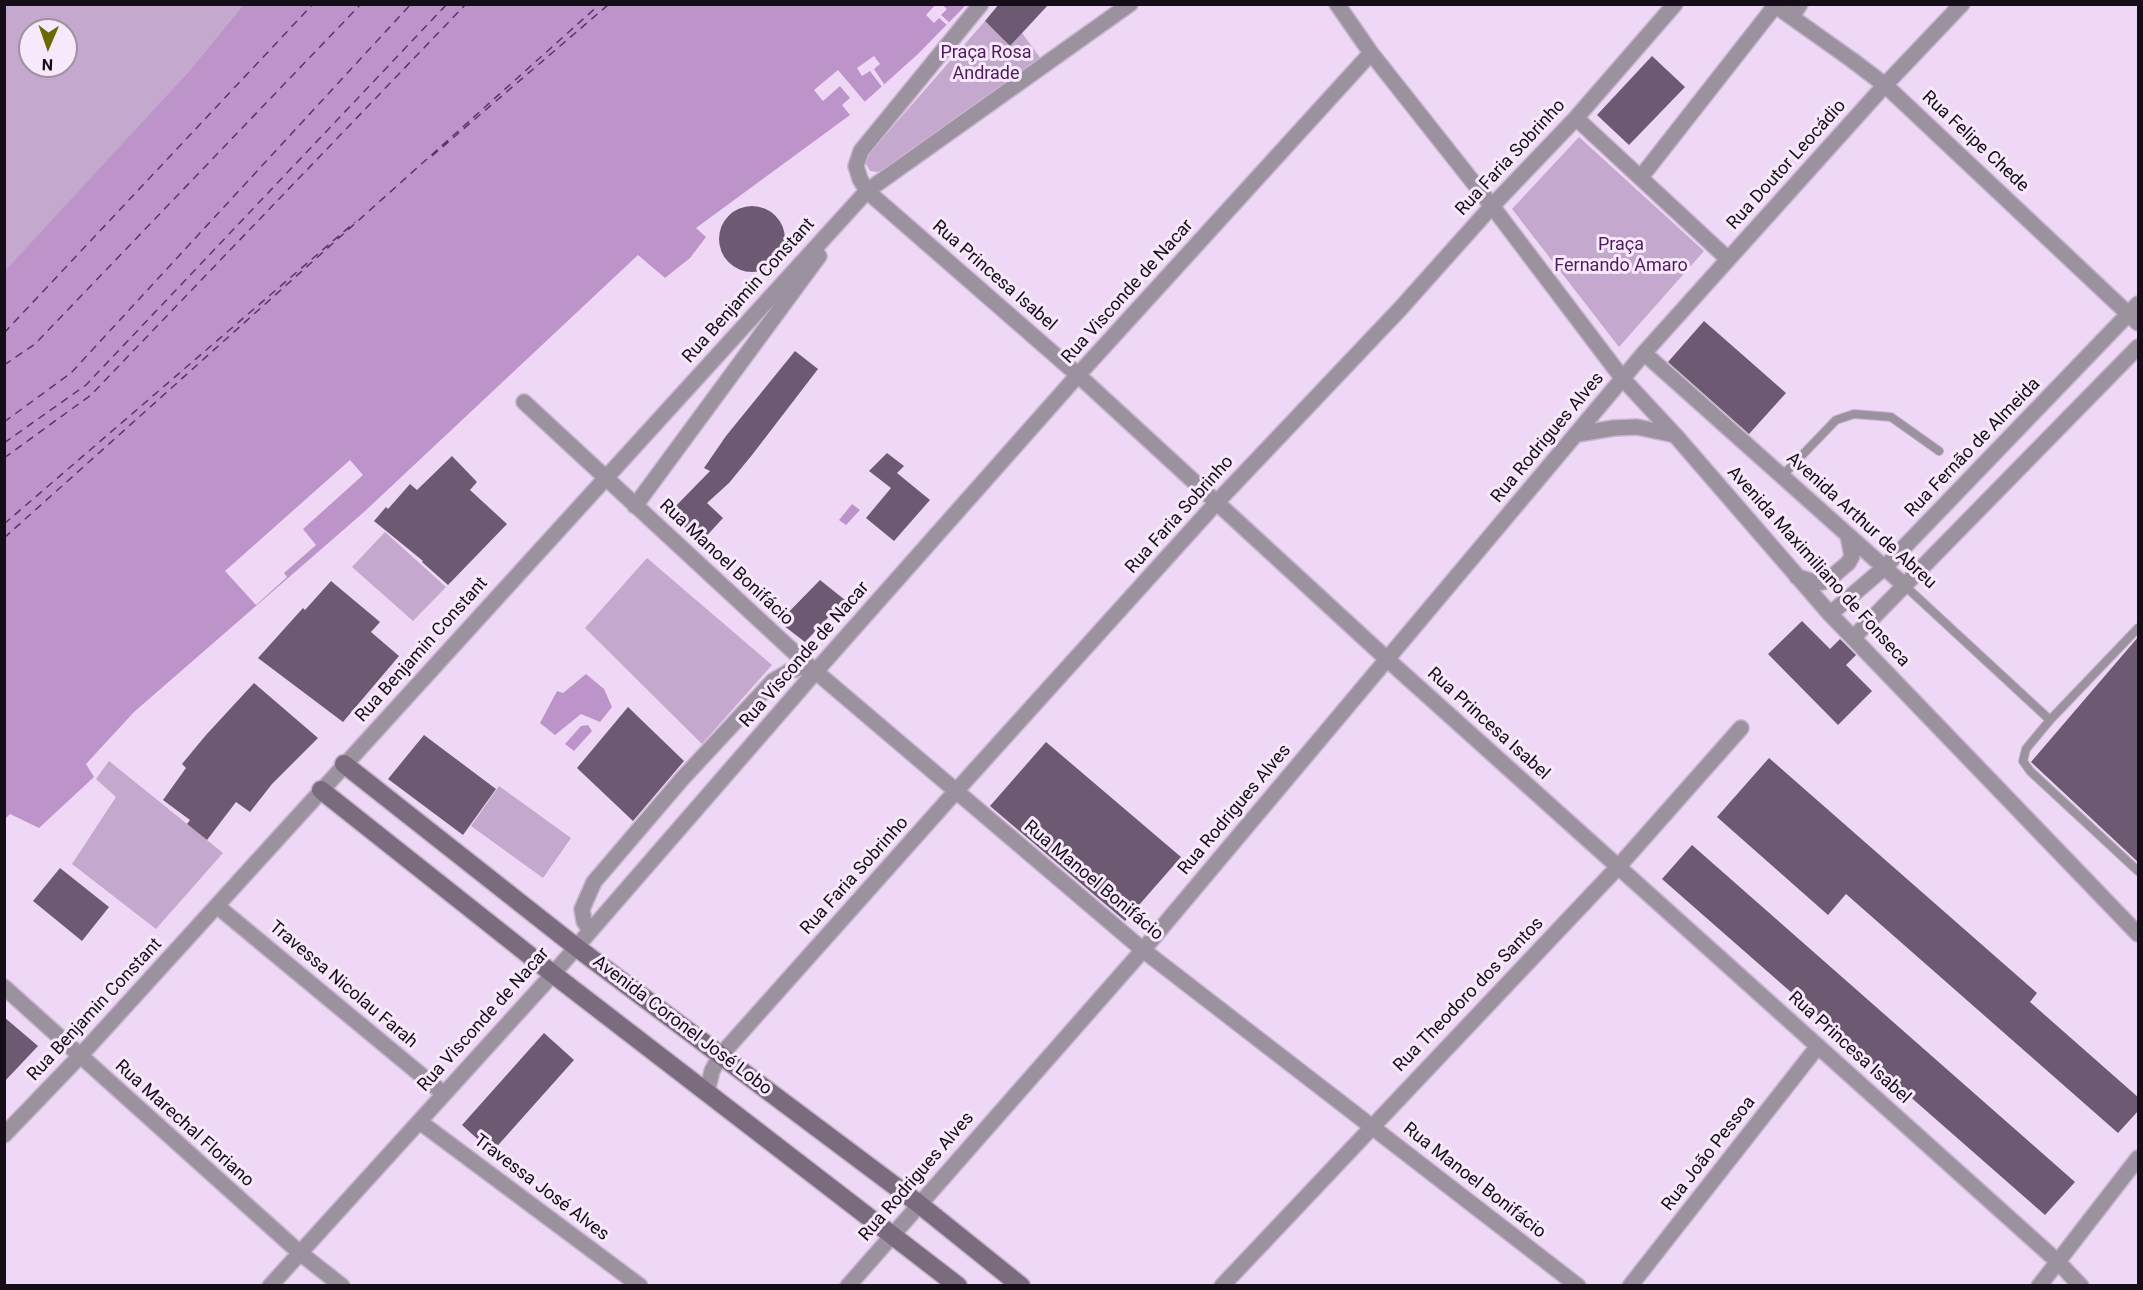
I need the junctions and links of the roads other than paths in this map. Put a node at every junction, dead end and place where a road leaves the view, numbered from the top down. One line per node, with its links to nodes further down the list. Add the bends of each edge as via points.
1 (981, 4): 12 (street, via 861,151 857,172)
2 (1130, 4): 12 (street)
3 (1337, 4): 8 (street, Avenida Maximiliano de Fonseca)
4 (1675, 4): 10 (street, Rua Faria Sobrinho)
5 (1962, 4): 9 (street, Rua Doutor Leocádio)
6 (1774, 5): 7 (street, Rua Felipe Chede); 11 (street)
7 (1796, 11): 9 (street, Rua Felipe Chede)
8 (1371, 53): 13 (street, Avenida Maximiliano de Fonseca); 18 (street, Rua Visconde de Nacar)
9 (1885, 85): 14 (street, Rua Doutor Leocádio); 15 (street, Rua Felipe Chede)
10 (1576, 118): 11 (street); 13 (street, Rua Faria Sobrinho)
11 (1641, 177): 14 (street)
12 (867, 191): 18 (street, Rua Princesa Isabel); 25 (street, Rua Benjamin Constant); 27 (street, Rua Benjamin Constant)
13 (1492, 206): 19 (street, Avenida Maximiliano de Fonseca); 26 (street, Rua Faria Sobrinho)
14 (1728, 259): 17 (street, Rua Doutor Leocádio)
15 (2136, 314): 29 (street, Rua Fernão de Almeida)
16 (2139, 347): 31 (street)
17 (1644, 353): 19 (street, Rua Rodrigues Alves); 24 (street, Avenida Arthur de Abreu)
18 (1078, 375): 26 (street, Rua Princesa Isabel); 36 (street, Rua Visconde de Nacar)
19 (1623, 379): 21 (street, Rua Rodrigues Alves); 22 (street, Avenida Maximiliano de Fonseca)
20 (524, 402): 25 (street, Rua Manoel Bonifácio)
21 (1578, 434): 22 (street, via 1636,428); 35 (street, Rua Rodrigues Alves)
22 (1676, 435): 30 (street, Avenida Maximiliano de Fonseca)
23 (1939, 451): 24 (lane, via 1891,417 1854,414 1836,420)
24 (1782, 476): 28 (street, Avenida Arthur de Abreu)
25 (605, 478): 27 (street, Rua Manoel Bonifácio); 39 (street, Rua Benjamin Constant)
26 (1217, 502): 35 (street, Rua Princesa Isabel); 41 (street, Rua Faria Sobrinho)
27 (635, 506): 36 (street, Rua Manoel Bonifácio)
28 (1848, 536): 29 (street, Avenida Arthur de Abreu); 30 (street, via 1852,556 1827,581 1818,583)
29 (1885, 567): 31 (street, Avenida Arthur de Abreu); 32 (street, Rua Fernão de Almeida)
30 (1797, 577): 32 (street, Avenida Maximiliano de Fonseca)
31 (1904, 585): 34 (street); 37 (lane, Avenida Arthur de Abreu)
32 (1830, 614): 34 (street, Avenida Maximiliano de Fonseca)
33 (2139, 628): 37 (lane)
34 (1853, 638): 46 (street, Avenida Maximiliano de Fonseca)
35 (1388, 660): 42 (street, Rua Princesa Isabel); 48 (street, Rua Rodrigues Alves)
36 (812, 668): 41 (street, Rua Manoel Bonifácio); 45 (street, Rua Visconde de Nacar); 45 (street, via 790,671 773,681 594,882 582,909)
37 (2050, 720): 43 (lane, via 2026,749 2024,761 2030,771)
38 (1741, 728): 42 (street, Rua Theodoro dos Santos)
39 (344, 764): 40 (street, Rua Benjamin Constant); 47 (street, Avenida Coronel José Lobo)
40 (321, 790): 44 (street, Rua Benjamin Constant); 49 (street, Avenida Coronel José Lobo)
41 (957, 790): 48 (street, Rua Manoel Bonifácio); 53 (street, Rua Faria Sobrinho)
42 (1618, 867): 51 (street, Rua Princesa Isabel); 57 (street, Rua Theodoro dos Santos)
43 (2139, 871)
44 (216, 906): 52 (street, Rua Benjamin Constant); 55 (street, Travessa Nicolau Farah)
45 (590, 931): 47 (street, Rua Visconde de Nacar)
46 (2139, 934)
47 (576, 947): 49 (street, Rua Visconde de Nacar); 53 (street, Avenida Coronel José Lobo)
48 (1143, 950): 57 (street, Rua Manoel Bonifácio); 60 (street, Rua Rodrigues Alves)
49 (553, 974): 54 (street, Avenida Coronel José Lobo); 55 (street, Rua Visconde de Nacar)
50 (4, 987): 52 (street, Rua Marechal Floriano)
51 (1818, 1046): 63 (street, Rua Princesa Isabel); 72 (street, Rua João Pessoa)
52 (80, 1056): 58 (street, Rua Benjamin Constant); 62 (street, Rua Marechal Floriano)
53 (720, 1056): 54 (street, Rua Faria Sobrinho); 60 (street, Avenida Coronel José Lobo)
54 (707, 1092): 61 (street, Avenida Coronel José Lobo)
55 (444, 1094): 56 (street, Rua Visconde de Nacar)
56 (420, 1122): 62 (street, Rua Visconde de Nacar); 66 (street, Travessa José Alves)
57 (1371, 1126): 70 (street, Rua Theodoro dos Santos); 71 (street, Rua Manoel Bonifácio)
58 (4, 1135)
59 (2139, 1158): 63 (street)
60 (919, 1204): 61 (street, Rua Rodrigues Alves); 69 (street, Avenida Coronel José Lobo)
61 (893, 1234): 67 (street, Rua Rodrigues Alves); 68 (street, Avenida Coronel José Lobo)
62 (300, 1252): 64 (street, Rua Visconde de Nacar); 65 (street, Rua Marechal Floriano)
63 (2057, 1261): 73 (street); 74 (street, Rua Princesa Isabel)
64 (270, 1286)
65 (342, 1286)
66 (640, 1286)
67 (849, 1286)
68 (958, 1286)
69 (1022, 1286)
70 (1222, 1286)
71 (1578, 1286)
72 (1630, 1286)
73 (2039, 1286)
74 (2081, 1286)

